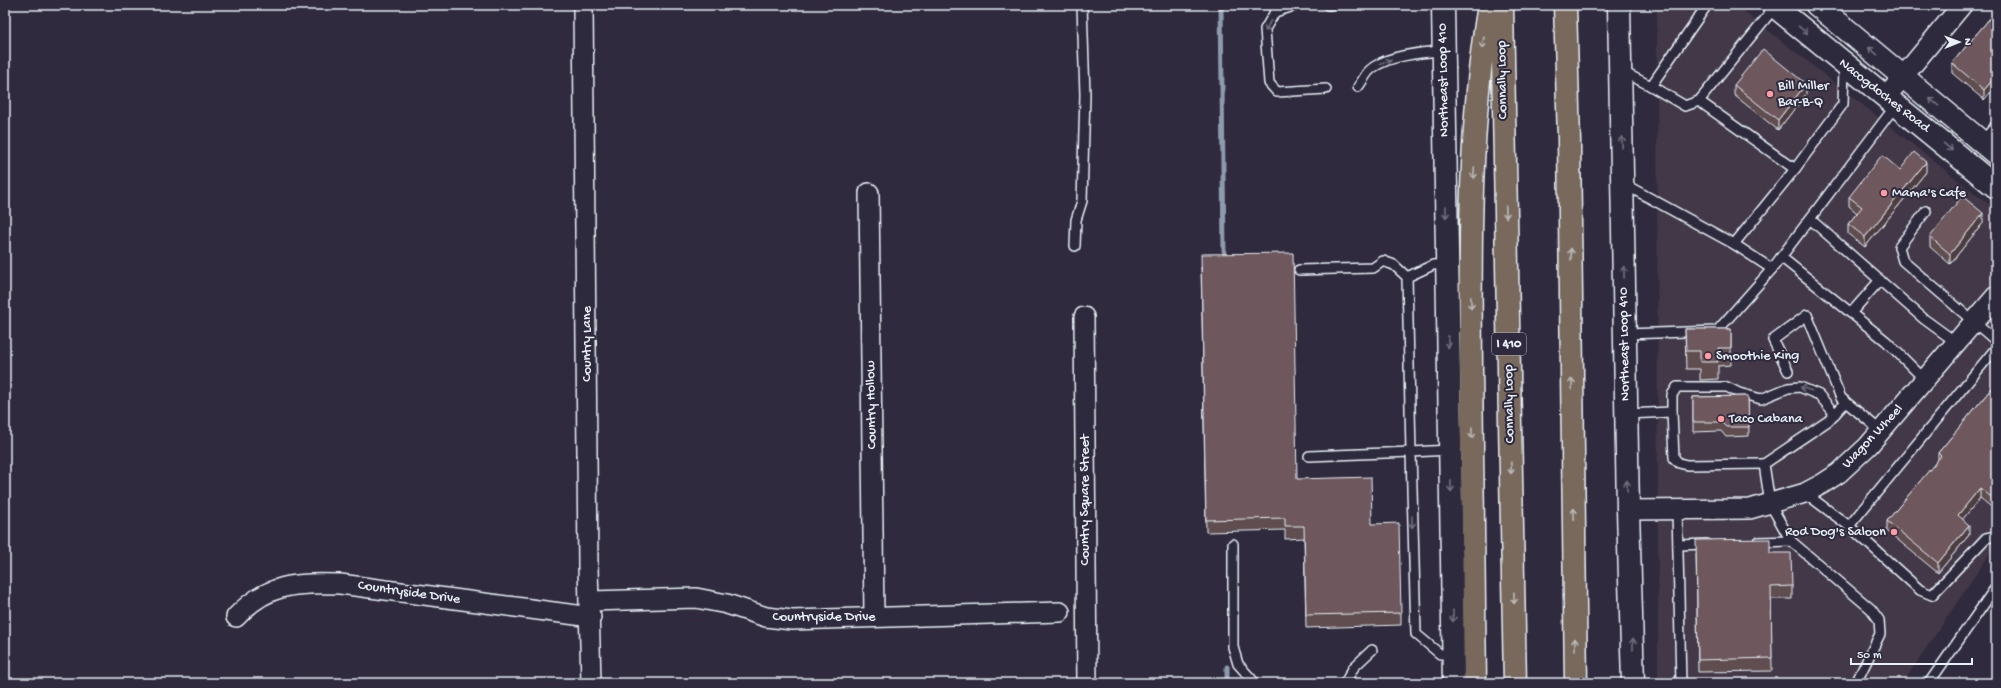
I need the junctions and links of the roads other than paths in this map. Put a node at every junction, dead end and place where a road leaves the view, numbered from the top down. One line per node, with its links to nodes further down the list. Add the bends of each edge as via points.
1 (583, 5): 69 (street, Country Lane, via 588,558)
2 (1082, 5): 31 (lane, via 1085,95 1082,201 1076,220)
3 (1297, 5): 19 (lane, one-way to 19, via 1275,12 1265,29 1269,83 1277,92)
4 (1443, 5): 13 (main road, Northeast Loop 410)
5 (1489, 5): 80 (highway, one-way to 80, via 1481,54 1473,189 1471,287)
6 (1502, 5): 81 (highway, Connally Loop / I 410, one-way to 81)
7 (1565, 5): 82 (highway, one-way to 7)
8 (1619, 5): 15 (main road, Northeast Loop 410)
9 (1707, 5): 17 (lane)
10 (1962, 5): 16 (street)
11 (1774, 6): 14 (main road, Nacogdoches Road, one-way to 14); 21 (lane)
12 (1822, 8): 16 (main road, Nacogdoches Road, one-way to 12)
13 (1444, 51): 18 (lane, one-way to 13, via 1369,71 1385,62 1426,52); 33 (main road, Northeast Loop 410, one-way to 33)
14 (1844, 65): 20 (main road, Nacogdoches Road); 24 (lane, via 1842,104)
15 (1620, 70): 17 (lane); 25 (main road, Northeast Loop 410, one-way to 15)
16 (1903, 75): 20 (street); 23 (main road, Nacogdoches Road, one-way to 16)
17 (1651, 86): 21 (lane, via 1685,106)
18 (1358, 87)
19 (1326, 89)
20 (1892, 100): 26 (main road, Nacogdoches Road, one-way to 26); 29 (lane)
21 (1699, 101): 24 (lane)
22 (1996, 126): 23 (lane)
23 (1989, 148)
24 (1795, 169): 30 (lane)
25 (1623, 183): 30 (lane); 42 (main road, Northeast Loop 410, one-way to 25)
26 (1996, 187)
27 (869, 193): 72 (street, Country Hollow)
28 (1926, 211): 41 (lane, via 1899,247 1903,261)
29 (1810, 219): 32 (lane); 37 (lane)
30 (1734, 244): 34 (lane)
31 (1075, 246)
32 (1781, 257): 34 (lane); 39 (lane)
33 (1447, 264): 36 (lane, via 1433,265); 53 (main road, Northeast Loop 410, one-way to 53)
34 (1772, 269): 42 (lane, via 1717,330)
35 (1299, 270): 36 (lane, via 1373,268 1383,261 1394,265)
36 (1407, 277): 54 (lane)
37 (1880, 280): 39 (lane); 44 (lane, via 1924,319)
38 (1993, 302): 41 (street, Wagon Wheel)
39 (1851, 313): 47 (lane, via 1886,341)
40 (1084, 317): 76 (street, Country Square Street)
41 (1975, 322): 43 (lane); 44 (street, Wagon Wheel)
42 (1625, 334): 50 (main road, Northeast Loop 410)
43 (1996, 341)
44 (1957, 343): 47 (street, Wagon Wheel)
45 (1996, 348): 61 (lane)
46 (1788, 372): 48 (lane, via 1773,340 1807,315 1841,398)
47 (1925, 380): 52 (street, Wagon Wheel)
48 (1846, 402): 51 (lane); 52 (lane)
49 (1672, 412): 50 (lane); 51 (lane, one-way to 49, via 1819,395 1800,387 1788,388 1761,399 1727,387 1677,388 1672,395); 56 (lane, via 1674,458 1679,463)
50 (1626, 414): 60 (main road, Northeast Loop 410, one-way to 50)
51 (1835, 414): 56 (lane)
52 (1881, 431): 57 (street, Wagon Wheel, via 1839,473)
53 (1450, 450): 54 (lane); 74 (main road, Northeast Loop 410, one-way to 74)
54 (1411, 452): 55 (lane); 74 (lane, one-way to 74, via 1416,634 1440,654)
55 (1309, 456)
56 (1764, 464): 58 (lane)
57 (1805, 493): 58 (street, Wagon Wheel); 61 (lane)
58 (1770, 504): 59 (street, Wagon Wheel, via 1750,508); 63 (lane)
59 (1677, 509): 60 (street, Wagon Wheel); 67 (lane)
60 (1628, 510): 83 (main road, Northeast Loop 410, one-way to 60)
61 (1848, 526): 62 (lane, via 1920,590 1932,595 1986,538)
62 (1996, 536)
63 (1791, 541): 64 (lane); 85 (lane, via 1871,609 1879,620 1880,634)
64 (1746, 543)
65 (1233, 544): 77 (lane, via 1233,647 1238,664)
66 (1716, 544): 67 (lane)
67 (1678, 545): 84 (lane)
68 (1996, 587): 86 (lane)
69 (591, 609): 71 (street, Countryside Drive, via 340,584 305,583 281,587 264,595 249,603); 72 (street, Countryside Drive, via 696,598 727,604 766,617 792,620); 75 (street, Country Lane)
70 (1060, 612): 72 (street, Countryside Drive)
71 (236, 617)
72 (874, 617)
73 (1372, 650): 78 (lane, via 1354,667)
74 (1454, 654): 79 (main road, Northeast Loop 410)
75 (591, 683)
76 (1087, 683)
77 (1255, 683)
78 (1345, 683)
79 (1454, 683)
80 (1475, 683)
81 (1515, 683)
82 (1576, 683)
83 (1633, 683)
84 (1681, 683)
85 (1856, 683)
86 (1929, 683)

